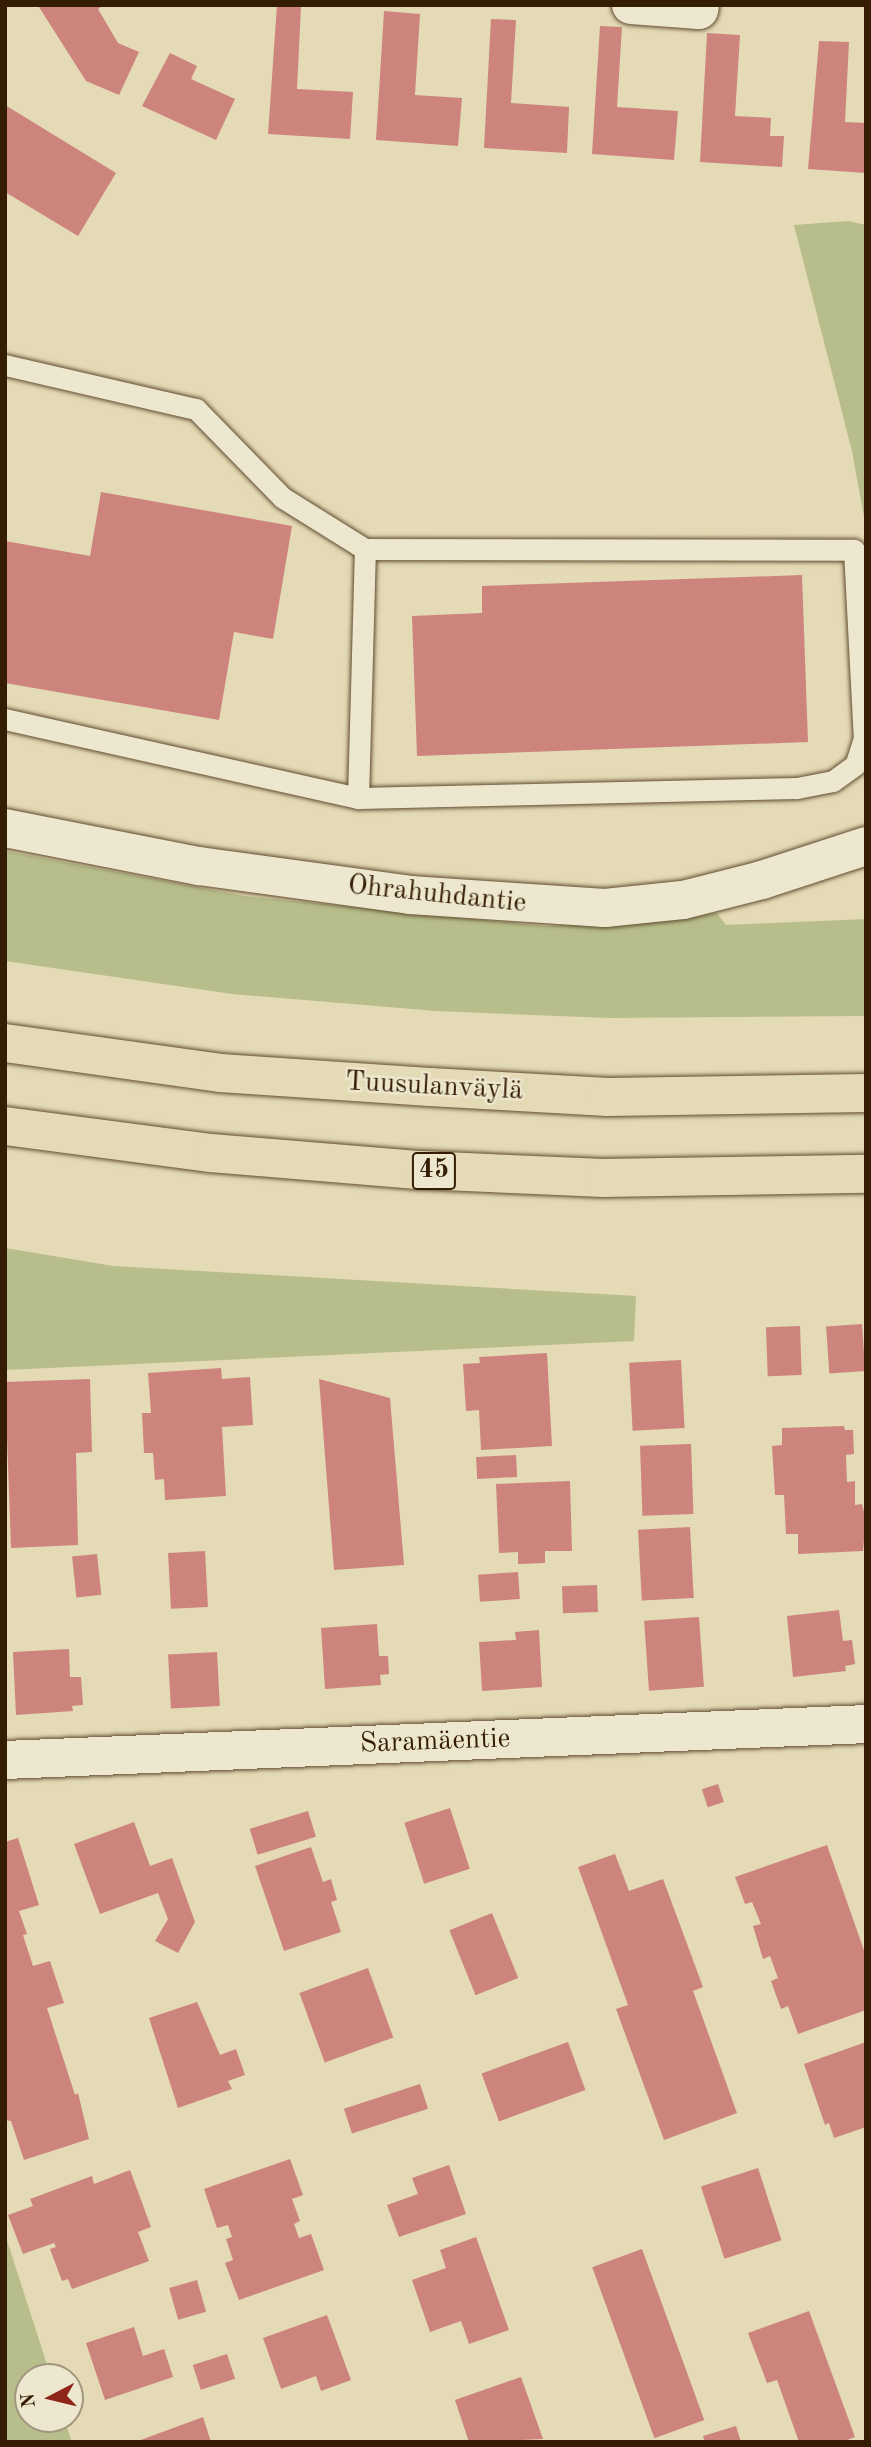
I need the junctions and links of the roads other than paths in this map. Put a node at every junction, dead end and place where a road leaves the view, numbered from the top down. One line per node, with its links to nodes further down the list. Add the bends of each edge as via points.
1 (631, 5): 2 (street, via 699,10)
2 (700, 5)
3 (5, 365): 4 (lane, via 196,409 283,498)
4 (365, 549): 6 (lane); 6 (lane, via 854,550 864,738 855,765 833,782 796,789)
5 (5, 719): 6 (lane)
6 (358, 798)
7 (5, 828): 8 (street, Ohrahuhdantie, via 199,866 397,893 605,908 683,900)
8 (866, 846)
9 (5, 1016): 11 (highway)
10 (5, 1043): 11 (highway, Tuusulanväylä)
11 (220, 1073): 12 (highway, Tuusulanväylä, via 608,1097)
12 (866, 1093)
13 (5, 1126): 14 (highway, 45, via 211,1153 421,1170 604,1178)
14 (866, 1174)
15 (866, 1724): 16 (street, Saramäentie)
16 (5, 1760)

